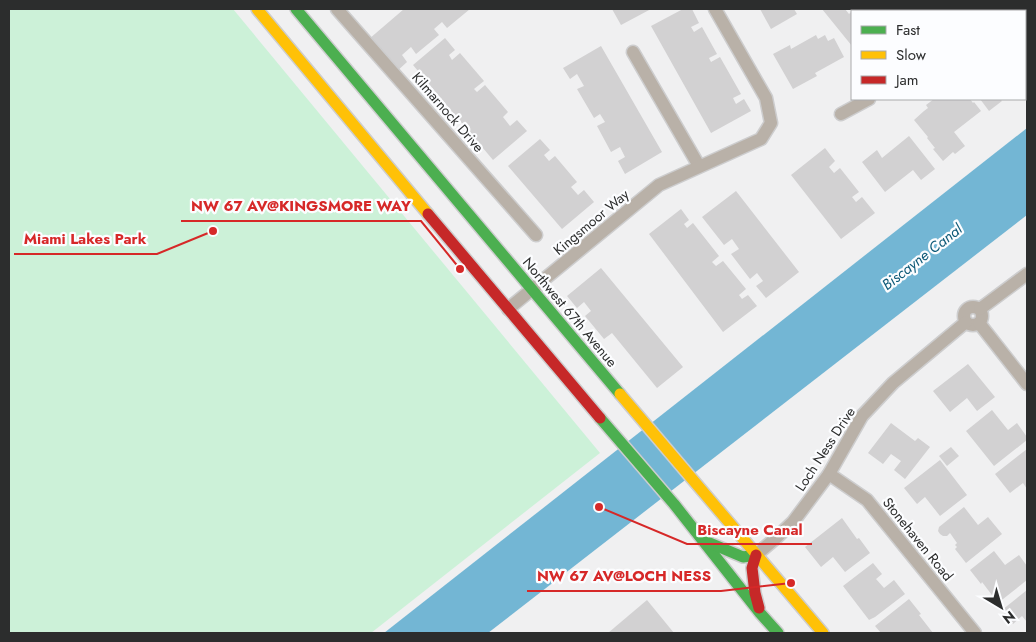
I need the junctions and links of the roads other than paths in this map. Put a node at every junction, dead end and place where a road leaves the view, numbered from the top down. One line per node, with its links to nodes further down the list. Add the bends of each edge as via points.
1 (257, 9): 5 (main road, Northwest 67th Avenue)
2 (296, 9): 5 (main road, Northwest 67th Avenue)
3 (337, 9): 10 (street, Kilmarnock Drive)
4 (715, 9): 9 (street, Kingsmoor Way, via 766,98 771,123 761,139)
5 (308, 46): 12 (main road, Northwest 67th Avenue); 13 (main road, Northwest 67th Avenue)
6 (633, 52): 9 (street)
7 (867, 100): 8 (street)
8 (842, 114)
9 (699, 166): 12 (street, Kingsmoor Way, via 659,185)
10 (536, 235)
11 (1027, 274): 14 (street)
12 (532, 289): 13 (street, Kingsmoor Way); 20 (main road, Northwest 67th Avenue)
13 (508, 309): 19 (main road, Northwest 67th Avenue)
14 (980, 309): 15 (street, via 971,307 966,310); 16 (street, via 983,315)
15 (966, 322): 16 (street, via 974,326); 18 (street, Loch Ness Drive, via 893,383 862,416)
16 (980, 323): 17 (street)
17 (1027, 384)
18 (829, 474): 20 (street, Loch Ness Drive, via 794,522); 24 (street, Stonehaven Road, via 867,500)
19 (702, 539): 20 (main road, via 743,557); 21 (main road, Northwest 67th Avenue)
20 (756, 555): 21 (main road, via 752,568 754,594); 23 (main road, Northwest 67th Avenue)
21 (760, 613): 22 (main road, Northwest 67th Avenue)
22 (778, 633)
23 (823, 633)
24 (975, 633)

